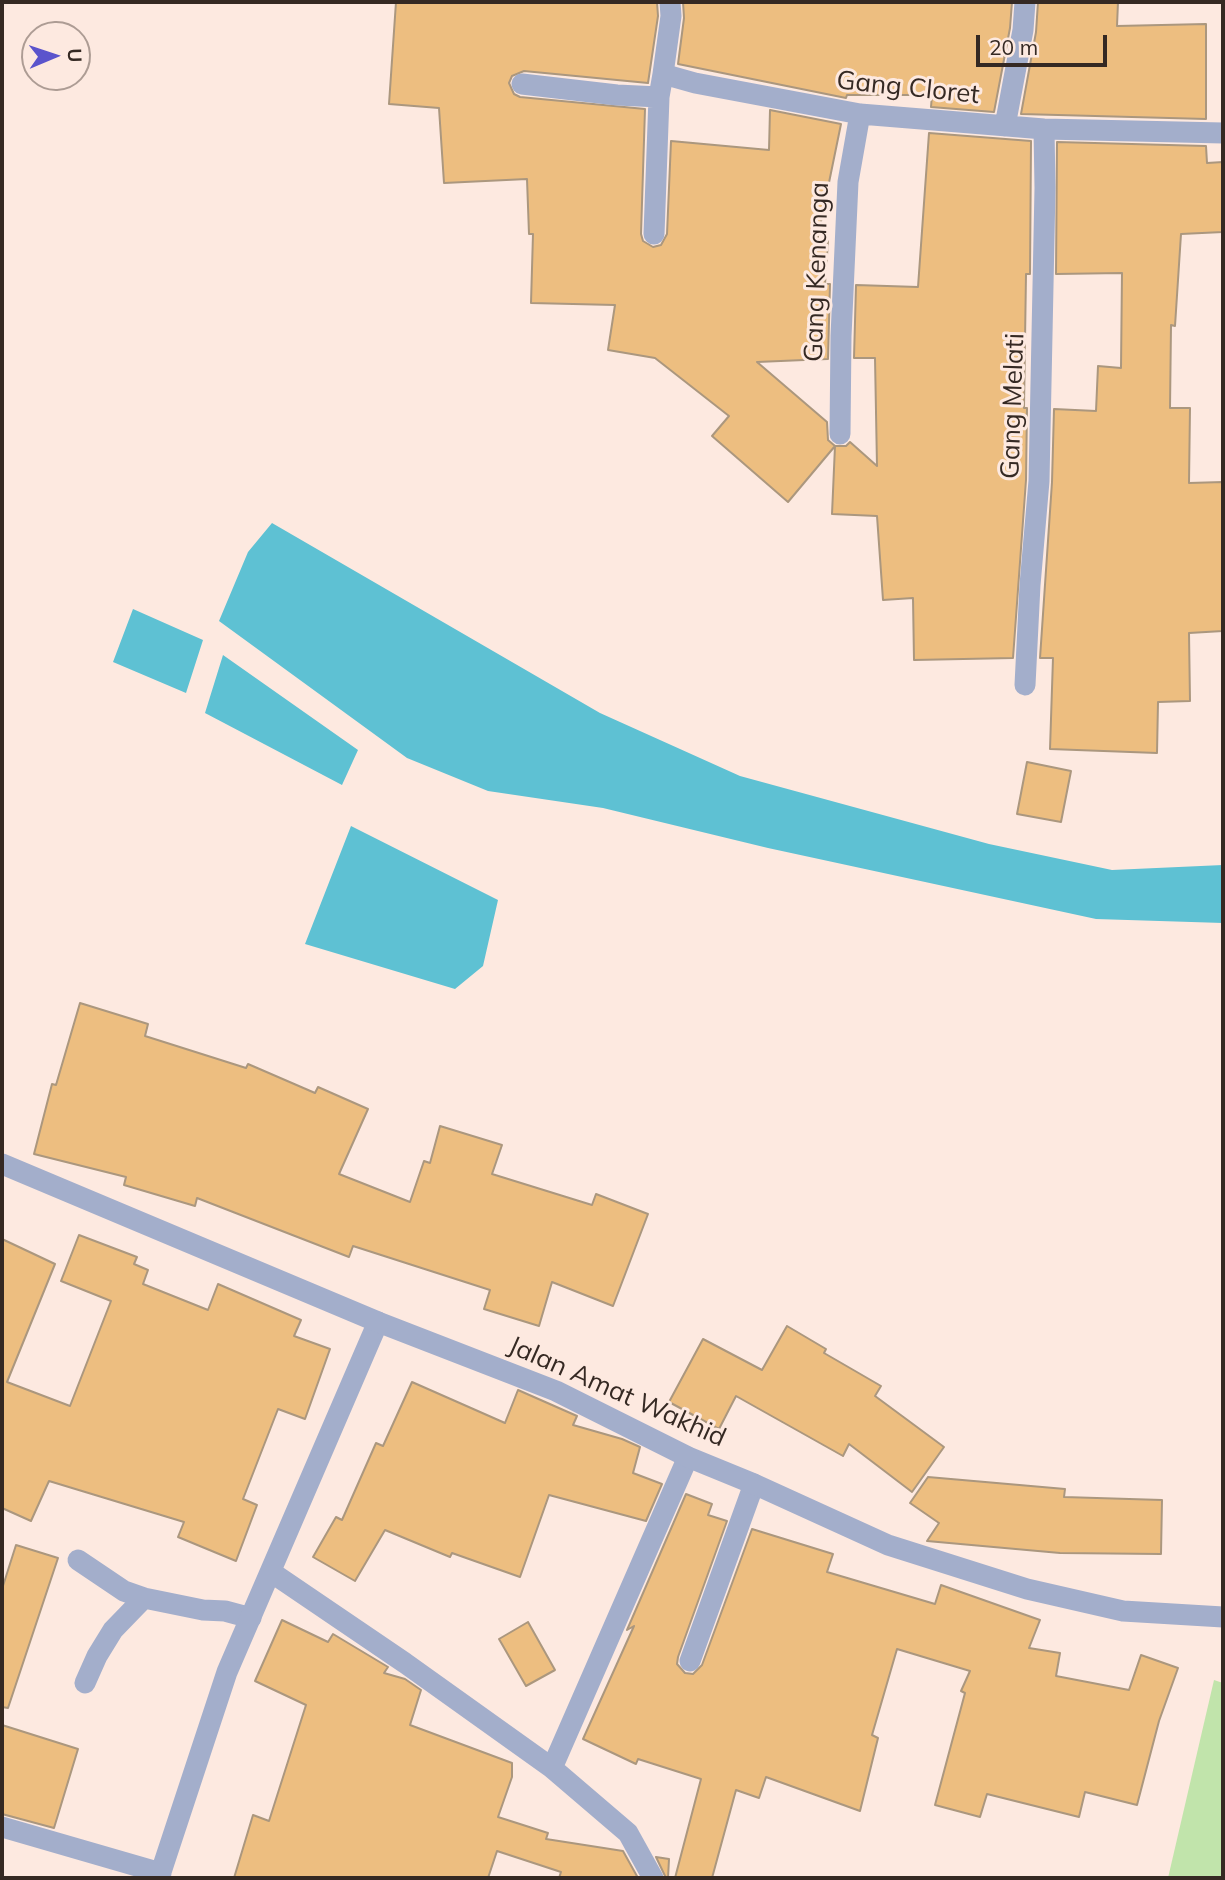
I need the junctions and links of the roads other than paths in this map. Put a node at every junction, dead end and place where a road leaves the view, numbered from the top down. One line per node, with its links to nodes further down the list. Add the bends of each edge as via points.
1 (670, 2): 3 (street)
2 (1025, 2): 7 (street)
3 (663, 74): 5 (street); 6 (street, Gang Cloret)
4 (522, 84): 5 (street)
5 (659, 97): 10 (street)
6 (860, 114): 7 (street, Gang Cloret); 11 (street, Gang Kenanga, via 848,182)
7 (1005, 126): 8 (street, Gang Cloret)
8 (1044, 129): 9 (street, Gang Cloret); 12 (street, Gang Melati, via 1039,481)
9 (1223, 133)
10 (654, 234)
11 (841, 434)
12 (1025, 685)
13 (2, 1164): 14 (street, Jalan Amat Wakhid)
14 (378, 1322): 15 (street, Jalan Amat Wakhid, via 556,1391); 18 (street)
15 (688, 1457): 16 (street, Jalan Amat Wakhid); 24 (street)
16 (754, 1483): 21 (street, Jalan Amat Wakhid, via 888,1545 1027,1589 1123,1611); 22 (street)
17 (78, 1560): 19 (street, via 124,1591)
18 (271, 1572): 20 (street); 24 (street)
19 (144, 1598): 20 (street); 23 (street, via 113,1630)
20 (251, 1618): 26 (street, via 227,1672)
21 (1223, 1618)
22 (690, 1661)
23 (85, 1683)
24 (552, 1768): 27 (street, via 628,1833)
25 (2, 1828): 26 (street)
26 (160, 1876)
27 (653, 1878)

